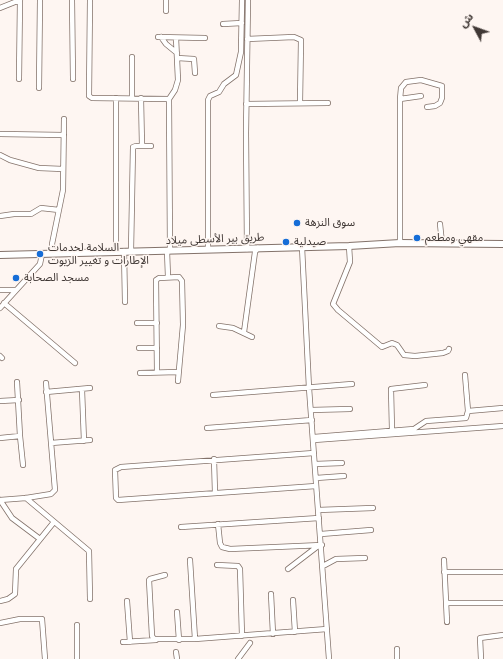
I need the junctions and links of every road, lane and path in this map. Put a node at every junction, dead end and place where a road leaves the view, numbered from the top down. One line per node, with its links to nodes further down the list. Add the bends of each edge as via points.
1 (20, 0): 8 (street); 18 (street)
2 (40, 0): 20 (street)
3 (72, 0): 19 (street)
4 (90, 0): 22 (street, via 89,96)
5 (166, 0): 9 (street)
6 (242, 0): 10 (street)
7 (248, 0): 14 (street)
8 (0, 8)
9 (166, 11)
10 (242, 23): 11 (street); 47 (street, via 241,52 236,75 208,100)
11 (223, 24)
12 (176, 38): 13 (street); 15 (street); 15 (street, via 159,37)
13 (205, 38)
14 (248, 39): 27 (street, via 301,40); 29 (street)
15 (177, 55): 17 (street, via 194,59); 26 (street, via 177,85)
16 (132, 57): 23 (street)
17 (194, 73)
18 (18, 79)
19 (73, 79)
20 (39, 88)
21 (421, 96): 25 (street)
22 (116, 98): 23 (street); 49 (street)
23 (132, 98): 24 (street)
24 (141, 98): 26 (street); 34 (street)
25 (400, 98): 30 (street, via 402,87 408,81 427,81 442,86 440,103); 42 (street)
26 (169, 99): 51 (street)
27 (300, 103): 28 (street); 29 (street)
28 (328, 103)
29 (246, 104): 48 (street)
30 (427, 107)
31 (64, 119): 33 (street)
32 (0, 134): 33 (street)
33 (64, 135): 37 (street)
34 (142, 146): 35 (street); 50 (street, via 134,146 133,150)
35 (151, 146)
36 (0, 155): 37 (street, via 39,168)
37 (63, 169): 38 (street)
38 (60, 210): 39 (street, via 41,208 31,214); 52 (street, via 52,244)
39 (0, 216)
40 (440, 224): 41 (street)
41 (442, 242): 42 (main road, طريق بير الأسطى ميلاد); 43 (main road, طريق بير الأسطى ميلاد)
42 (400, 243): 44 (main road, طريق بير الأسطى ميلاد)
43 (503, 244)
44 (349, 246): 45 (main road, طريق بير الأسطى ميلاد); 68 (street, via 350,262 332,304 382,347 392,343 404,355 415,356 443,353)
45 (302, 247): 46 (main road, طريق بير الأسطى ميلاد); 80 (street)
46 (258, 248): 48 (main road, طريق بير الأسطى ميلاد); 64 (street, via 255,252)
47 (208, 249): 48 (main road, طريق بير الأسطى ميلاد); 51 (main road, طريق بير الأسطى ميلاد)
48 (247, 249)
49 (116, 251): 50 (main road, طريق بير الأسطى ميلاد); 52 (main road, طريق بير الأسطى ميلاد)
50 (128, 251): 51 (main road, طريق بير الأسطى ميلاد); 58 (street)
51 (169, 251): 55 (street)
52 (53, 253): 53 (main road, طريق بير الأسطى ميلاد)
53 (42, 254): 54 (main road, طريق بير الأسطى ميلاد); 57 (street, via 40,264)
54 (0, 255)
55 (168, 277): 62 (street, via 156,280); 71 (street, via 179,277 182,281 183,328)
56 (0, 290): 57 (street)
57 (16, 290): 59 (street)
58 (125, 302)
59 (4, 303): 60 (street); 69 (street)
60 (0, 308)
61 (137, 323): 62 (street)
62 (157, 323): 67 (street)
63 (219, 326): 64 (street)
64 (244, 332): 65 (street)
65 (252, 337)
66 (139, 348): 67 (street)
67 (157, 348): 70 (street)
68 (449, 349)
69 (74, 364)
70 (157, 372): 71 (street); 72 (street)
71 (178, 372): 74 (street)
72 (140, 373)
73 (465, 375): 89 (street)
74 (178, 381)
75 (17, 382): 84 (street)
76 (46, 383): 82 (street)
77 (352, 384): 80 (street)
78 (426, 385): 93 (street, via 391,389)
79 (90, 388): 81 (street)
80 (309, 388): 83 (street); 88 (street)
81 (82, 390): 82 (street); 97 (street, via 87,440)
82 (46, 392): 97 (street)
83 (213, 395)
84 (19, 400): 85 (street); 94 (street)
85 (0, 401)
86 (503, 408): 89 (street)
87 (350, 409): 88 (street)
88 (311, 410): 90 (street)
89 (468, 411): 93 (street, via 466,418 426,421 414,429)
90 (312, 420): 92 (street); 96 (street)
91 (503, 426): 96 (street)
92 (207, 428)
93 (392, 430): 96 (street)
94 (20, 436): 95 (street); 102 (street)
95 (0, 438)
96 (314, 438): 98 (street)
97 (51, 443): 107 (street, via 54,492)
98 (314, 452): 99 (street); 101 (street)
99 (214, 459): 106 (street); 106 (street, via 121,467 115,470 118,500)
100 (342, 463): 101 (street)
101 (315, 464): 104 (street)
102 (23, 465)
103 (344, 476): 104 (street)
104 (316, 478): 105 (street)
105 (316, 486): 106 (street); 110 (street)
106 (215, 492)
107 (26, 498): 108 (street); 112 (street)
108 (0, 500): 117 (street, via 12,518)
109 (373, 508): 110 (street)
110 (318, 510): 111 (street)
111 (319, 518): 113 (street); 116 (street)
112 (54, 522): 117 (street); 129 (street, via 90,551)
113 (218, 524): 114 (street); 118 (street, via 220,543 226,548)
114 (181, 527)
115 (371, 530): 116 (street)
116 (321, 534): 118 (street)
117 (40, 539): 131 (street, via 16,568 15,594)
118 (320, 545): 123 (street); 124 (street)
119 (365, 558): 123 (street, via 336,559)
120 (190, 560): 144 (street)
121 (444, 560): 125 (street)
122 (217, 565): 143 (street, via 238,566 240,569)
123 (323, 566): 139 (street)
124 (288, 569)
125 (444, 572): 126 (street); 133 (street)
126 (503, 572)
127 (166, 575): 145 (street, via 149,580 152,636)
128 (271, 594): 141 (street)
129 (90, 599)
130 (293, 600): 140 (street)
131 (0, 601)
132 (127, 601): 148 (street)
133 (446, 603): 134 (street); 136 (street)
134 (503, 603)
135 (177, 612): 146 (street)
136 (447, 622)
137 (0, 623): 152 (street, via 20,619 43,620)
138 (77, 625): 153 (street)
139 (327, 629): 140 (street); 156 (street)
140 (295, 632): 141 (street)
141 (273, 634): 143 (street)
142 (503, 635): 158 (street, via 480,638)
143 (242, 636): 144 (street)
144 (195, 639): 146 (street)
145 (157, 640): 146 (street); 148 (street)
146 (179, 640)
147 (122, 642): 148 (street)
148 (130, 642)
149 (250, 643): 155 (street)
150 (397, 649): 157 (street)
151 (176, 652): 154 (street)
152 (45, 659)
153 (77, 659)
154 (177, 659)
155 (238, 659)
156 (329, 659)
157 (397, 659)
158 (481, 659)

